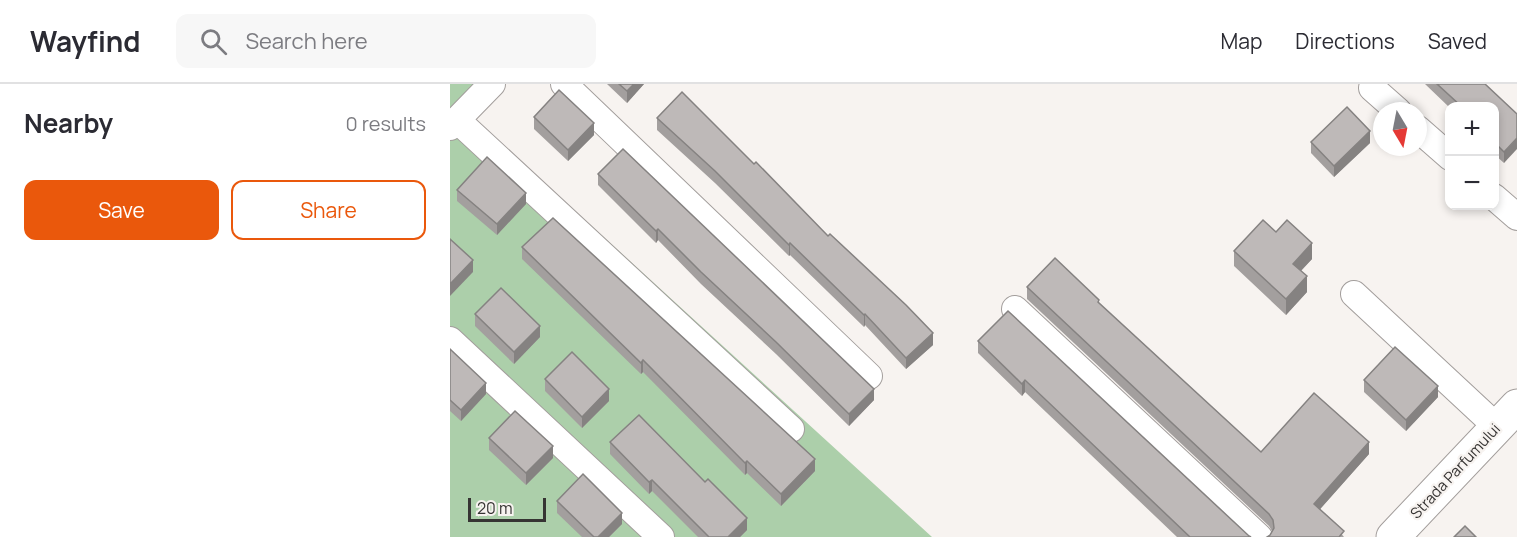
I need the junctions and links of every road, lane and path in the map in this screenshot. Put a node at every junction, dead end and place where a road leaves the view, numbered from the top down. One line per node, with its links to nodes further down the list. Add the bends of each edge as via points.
1 (492, 84): 5 (street)
2 (564, 84): 13 (street)
3 (1372, 88): 4 (street)
4 (1388, 102)
5 (454, 124): 15 (street)
6 (1427, 137): 7 (street)
7 (1448, 156)
8 (1499, 201): 9 (street)
9 (1517, 217)
10 (1354, 294): 14 (street)
11 (1015, 309): 17 (street)
12 (450, 340): 16 (street)
13 (869, 376)
14 (1507, 416): 18 (street, Strada Parfumului)
15 (791, 429)
16 (661, 537)
17 (1259, 537)
18 (1393, 537)

